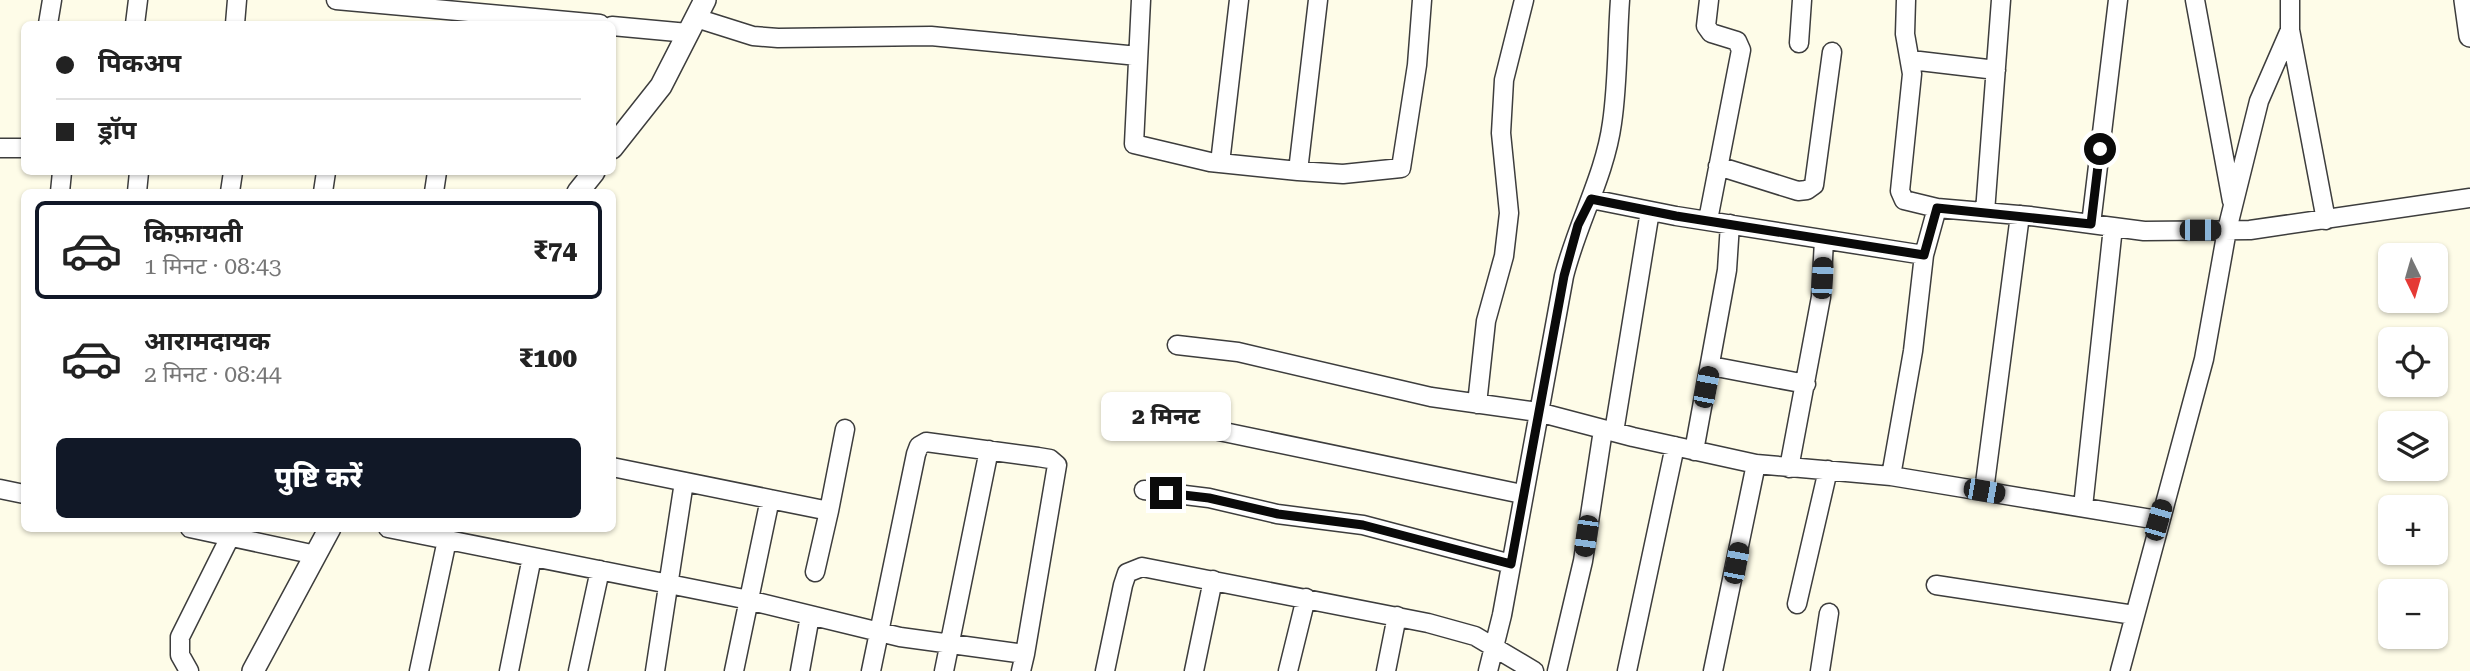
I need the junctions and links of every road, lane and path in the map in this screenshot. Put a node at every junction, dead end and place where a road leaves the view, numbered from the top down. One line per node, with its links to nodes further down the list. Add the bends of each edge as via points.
1 (52, 0): 20 (street)
2 (138, 0): 21 (street)
3 (237, 0): 22 (street)
4 (336, 0): 23 (street)
5 (1141, 0): 29 (street)
6 (1239, 0): 35 (street)
7 (1318, 0): 37 (street)
8 (1422, 0): 37 (street, via 1401,168 1343,174)
9 (1524, 0): 58 (street, via 1504,80 1501,133 1508,223 1486,321)
10 (1620, 0): 41 (street, via 1612,124)
11 (1709, 0): 36 (street, via 1706,26 1712,33 1737,41 1741,50)
12 (1802, 0): 27 (street)
13 (1906, 0): 30 (street)
14 (2001, 0): 31 (street)
15 (2118, 0): 50 (street)
16 (2195, 0): 43 (street)
17 (2290, 0): 25 (street)
18 (2465, 0): 26 (street)
19 (696, 17): 24 (street); 29 (street, via 752,36 931,36); 32 (street, via 661,86)
20 (48, 21)
21 (135, 21)
22 (234, 21)
23 (567, 21)
24 (616, 26)
25 (2290, 30): 43 (street, via 2259,101); 48 (street)
26 (2470, 36)
27 (1799, 43)
28 (1832, 52): 36 (street, via 1814,186 1798,191)
29 (1138, 57): 35 (street, via 1134,144)
30 (1910, 60): 31 (street); 42 (street, via 1900,191 1904,200)
31 (1996, 69): 45 (street)
32 (616, 143)
33 (0, 148): 34 (street)
34 (21, 148)
35 (1220, 163): 37 (street)
36 (1718, 166): 47 (street)
37 (1298, 171)
38 (592, 175): 39 (street)
39 (580, 189)
40 (2470, 198): 48 (street)
41 (1591, 199): 44 (street); 59 (street, via 1578,225 1564,276)
42 (1937, 208): 45 (street); 54 (street)
43 (2233, 208): 52 (street)
44 (1650, 211): 47 (street); 62 (street)
45 (1984, 212): 46 (street)
46 (2020, 215): 50 (street); 74 (street)
47 (1708, 220): 49 (street)
48 (2326, 220): 52 (street)
49 (1730, 224): 53 (street); 56 (street)
50 (2091, 224): 51 (street)
51 (2113, 227): 52 (street); 78 (street)
52 (2227, 230): 80 (street, via 2204,359)
53 (1824, 240): 54 (street); 57 (street, via 1821,297)
54 (1924, 255): 70 (street)
55 (1177, 345): 58 (street, via 1238,352)
56 (1711, 366): 57 (street); 65 (street)
57 (1806, 384): 68 (street)
58 (1476, 404): 59 (street)
59 (1538, 412): 62 (street); 76 (street)
60 (1147, 416): 76 (street)
61 (845, 429): 79 (street)
62 (1608, 431): 63 (street); 121 (street)
63 (1675, 446): 65 (street); 122 (street)
64 (989, 450): 101 (street, via 926,442 919,446); 102 (street); 104 (street, via 1050,459 1057,465)
65 (1694, 450): 66 (street)
66 (1755, 464): 68 (street); 123 (street)
67 (616, 468): 71 (street)
68 (1788, 468): 69 (street)
69 (1828, 470): 70 (street); 96 (street)
70 (1891, 476): 74 (street)
71 (684, 481): 77 (street); 92 (street)
72 (0, 489): 75 (street)
73 (1144, 490): 88 (street, via 1363,525)
74 (1984, 491): 78 (street)
75 (21, 493)
76 (1522, 494): 88 (street)
77 (770, 499): 79 (street); 95 (street)
78 (2083, 507): 80 (street)
79 (829, 511): 90 (street)
80 (2158, 520): 99 (street)
81 (208, 532): 84 (street)
82 (328, 532): 86 (street)
83 (408, 532): 85 (street)
84 (230, 537): 86 (street); 105 (street, via 180,637 180,655)
85 (447, 540): 87 (street); 107 (street)
86 (316, 555): 106 (street)
87 (532, 557): 89 (street); 108 (street)
88 (1511, 564): 103 (street)
89 (600, 570): 92 (street); 109 (street)
90 (815, 572)
91 (1213, 580): 94 (street); 115 (street, via 1142,567 1127,573); 116 (street)
92 (668, 584): 95 (street); 110 (street)
93 (1936, 585): 99 (street)
94 (1306, 598): 100 (street); 117 (street)
95 (751, 601): 98 (street); 111 (street)
96 (1797, 604)
97 (1829, 613): 124 (street)
98 (810, 615): 101 (street); 112 (street)
99 (2134, 615): 125 (street)
100 (1397, 616): 103 (street, via 1475,636); 118 (street)
101 (878, 632): 102 (street); 113 (street)
102 (951, 643): 104 (street); 114 (street)
103 (1494, 648): 119 (street); 120 (street)
104 (1023, 662)
105 (189, 671)
106 (253, 671)
107 (419, 671)
108 (509, 671)
109 (578, 671)
110 (655, 671)
111 (734, 671)
112 (800, 671)
113 (872, 671)
114 (944, 671)
115 (1105, 671)
116 (1194, 671)
117 (1289, 671)
118 (1386, 671)
119 (1488, 671)
120 (1534, 671)
121 (1557, 671)
122 (1627, 671)
123 (1713, 671)
124 (1820, 671)
125 (2120, 671)

